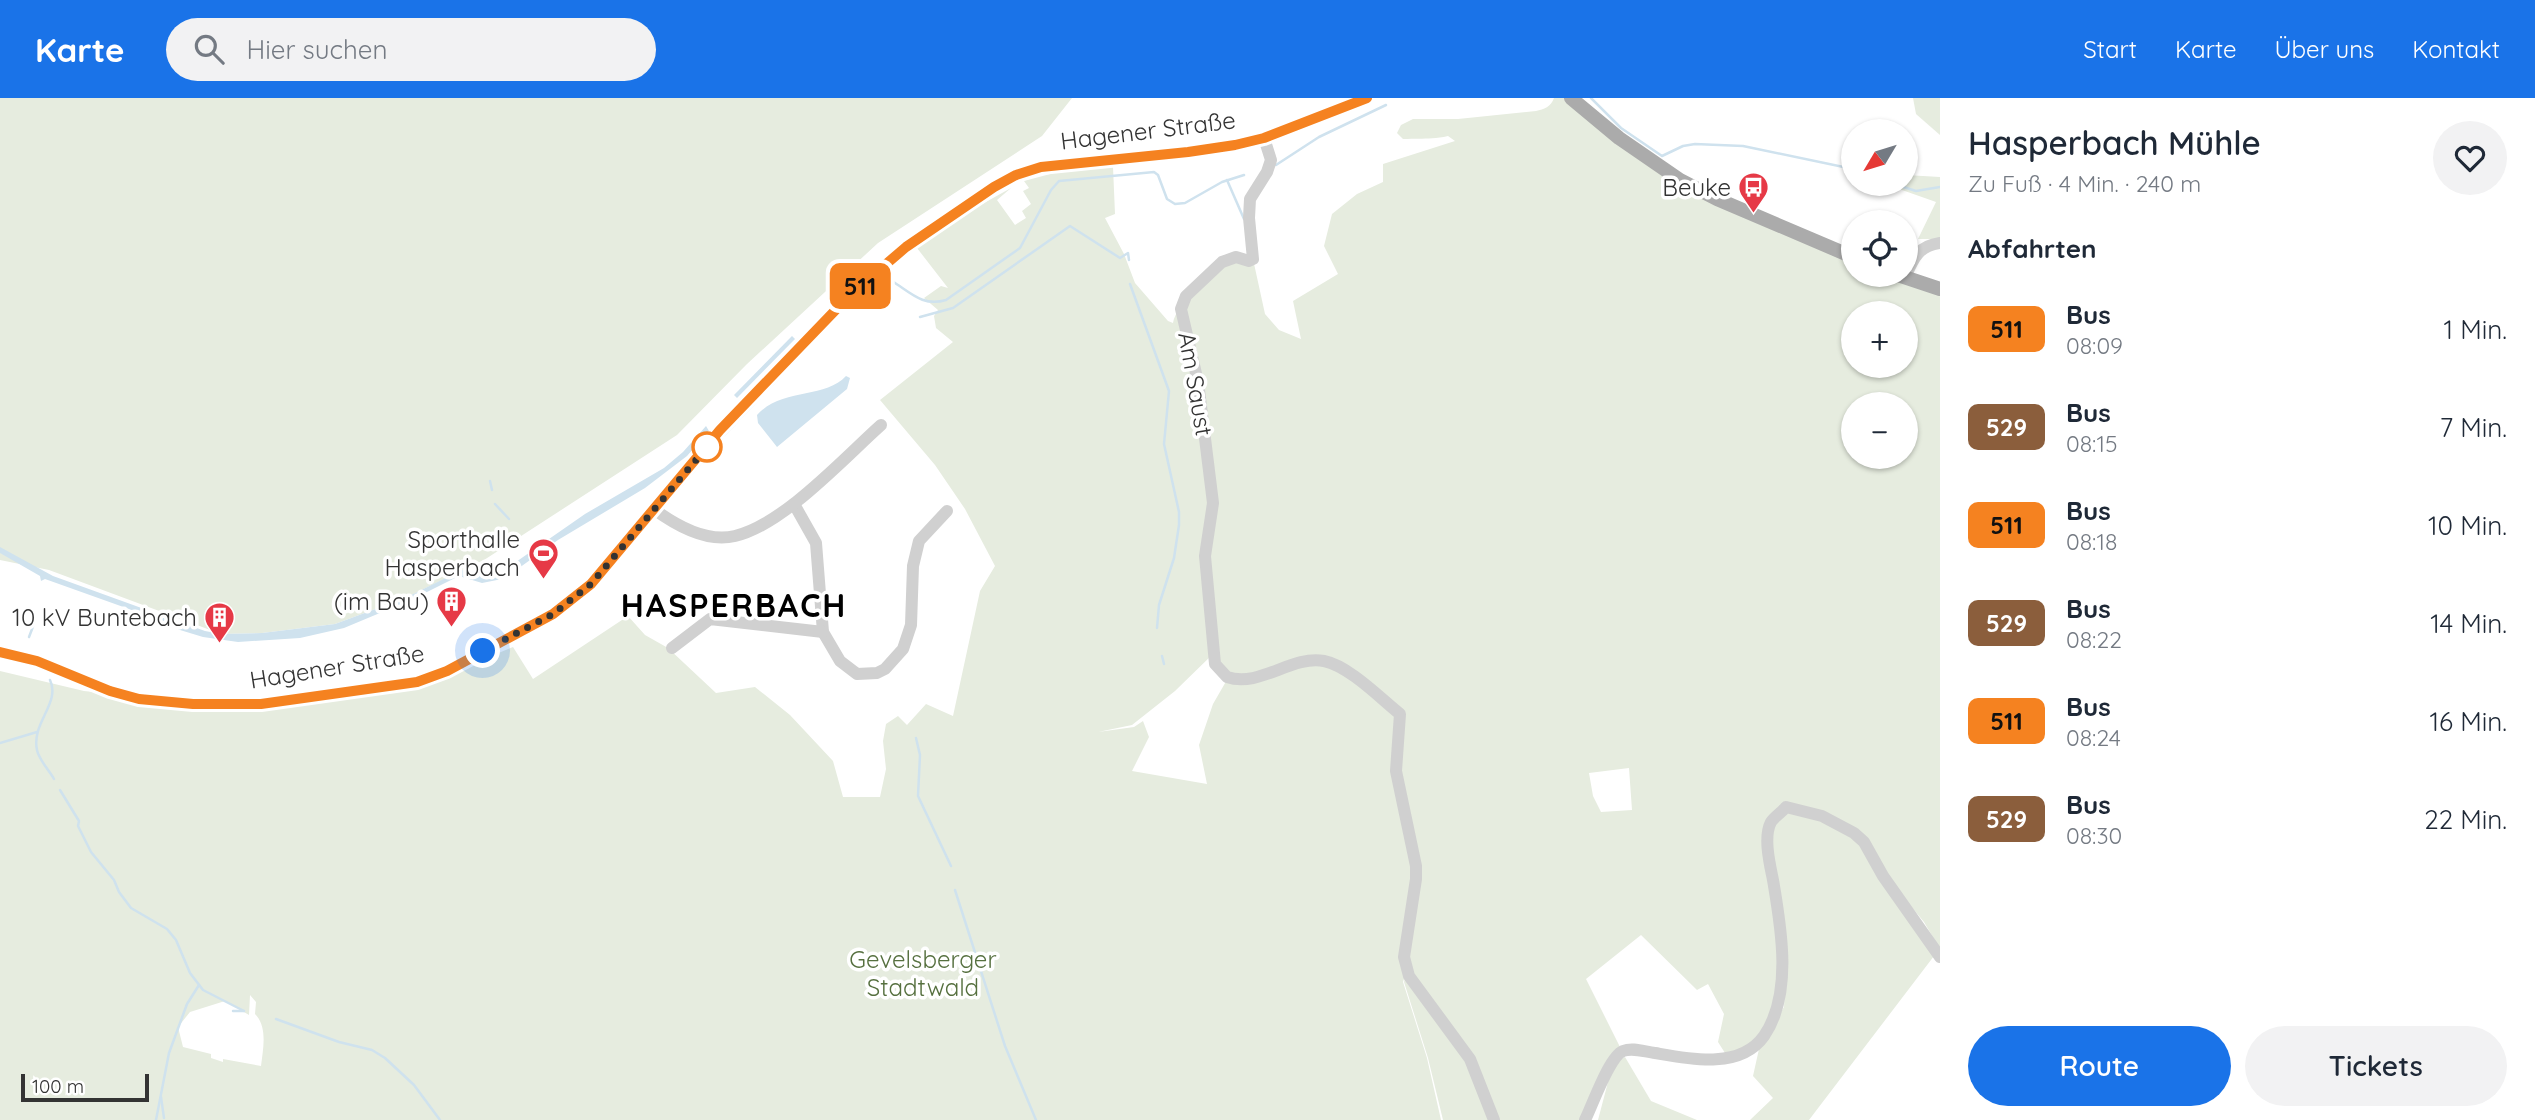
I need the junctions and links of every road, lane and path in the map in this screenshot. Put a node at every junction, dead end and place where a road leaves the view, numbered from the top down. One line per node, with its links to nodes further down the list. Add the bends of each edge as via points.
1 (1367, 98): 3 (main road, Hagener Straße)
2 (1571, 98): 5 (main road, via 1679,180)
3 (1264, 138): 11 (main road, Hagener Straße, via 1208,150 1041,167 994,187 906,247 850,295 720,430); 17 (street, Am Saust, via 1268,172 1250,199 1253,259 1236,257 1222,262 1186,296 1181,309 1198,382 1213,503 1205,556 1216,664 1227,677 1245,680 1306,661 1323,661 1341,667 1401,714 1396,771 1416,866 1405,966 1470,1059)
4 (1940, 243): 6 (street)
5 (1841, 252)
6 (1918, 252)
7 (1918, 281): 8 (main road)
8 (1940, 289)
9 (881, 425): 10 (street)
10 (794, 503): 11 (street, via 734,537 705,536 679,527); 13 (street, via 816,543)
11 (655, 510): 15 (main road, Hagener Straße, via 578,596 521,632 417,682 261,704 193,704 139,699)
12 (947, 511): 13 (street, via 919,541 913,566 911,625 903,649 892,662 877,673 857,674 840,661)
13 (823, 632): 14 (street, via 710,620)
14 (672, 648)
15 (0, 652)
16 (1940, 957): 18 (street, via 1864,842 1822,816 1786,807 1771,823 1767,848 1780,922 1782,991 1774,1020 1749,1050 1724,1059 1698,1061 1622,1051 1610,1064)
17 (1493, 1120)
18 (1585, 1120)

